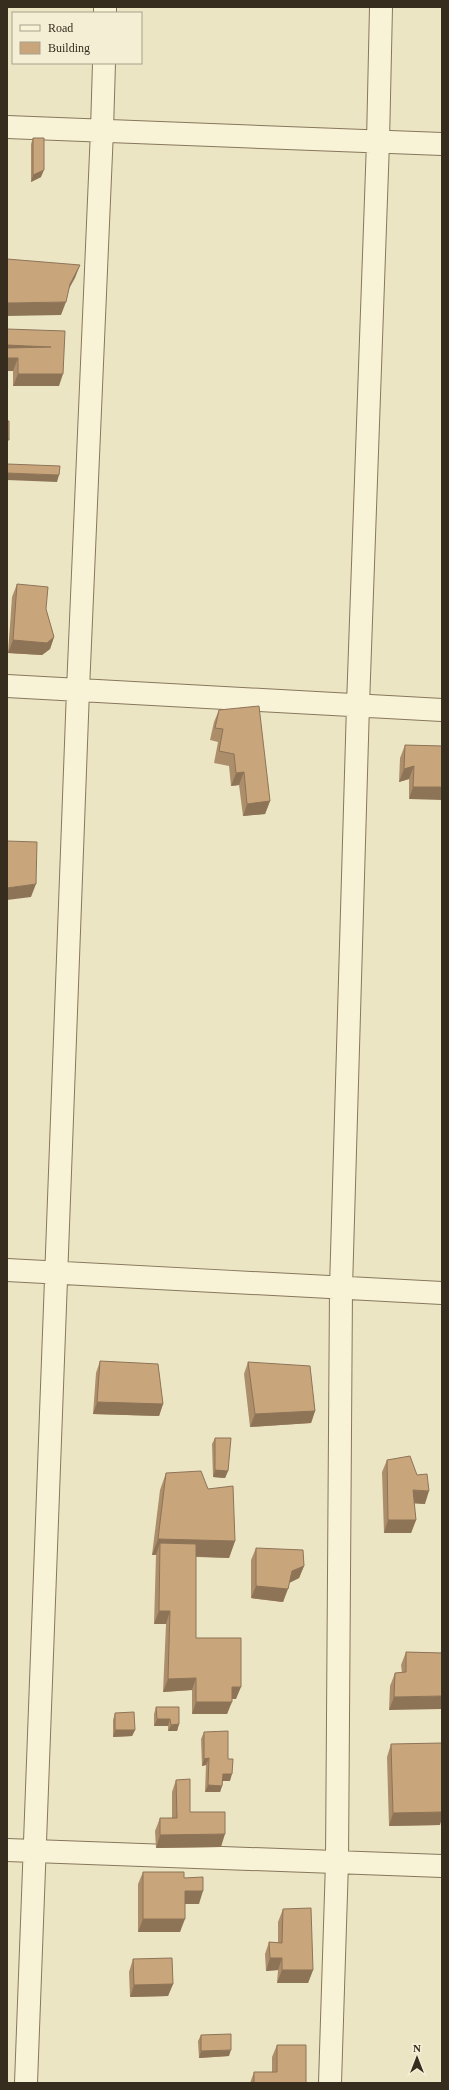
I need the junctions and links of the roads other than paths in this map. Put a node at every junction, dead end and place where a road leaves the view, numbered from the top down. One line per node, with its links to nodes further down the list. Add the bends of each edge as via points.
1 (382, 7): 5 (street)
2 (104, 64): 4 (street)
3 (7, 127): 4 (street)
4 (102, 130): 5 (street); 8 (street)
5 (378, 142): 6 (street); 9 (street)
6 (442, 144)
7 (7, 686): 8 (street)
8 (78, 690): 9 (street); 12 (street)
9 (358, 705): 10 (street); 13 (street)
10 (442, 710)
11 (7, 1270): 12 (street)
12 (56, 1273): 13 (street); 16 (street)
13 (341, 1288): 14 (street); 17 (street)
14 (442, 1293)
15 (7, 1850): 16 (street)
16 (36, 1851): 17 (street); 19 (street)
17 (337, 1862): 18 (street); 20 (street)
18 (442, 1866)
19 (26, 2083)
20 (330, 2083)

